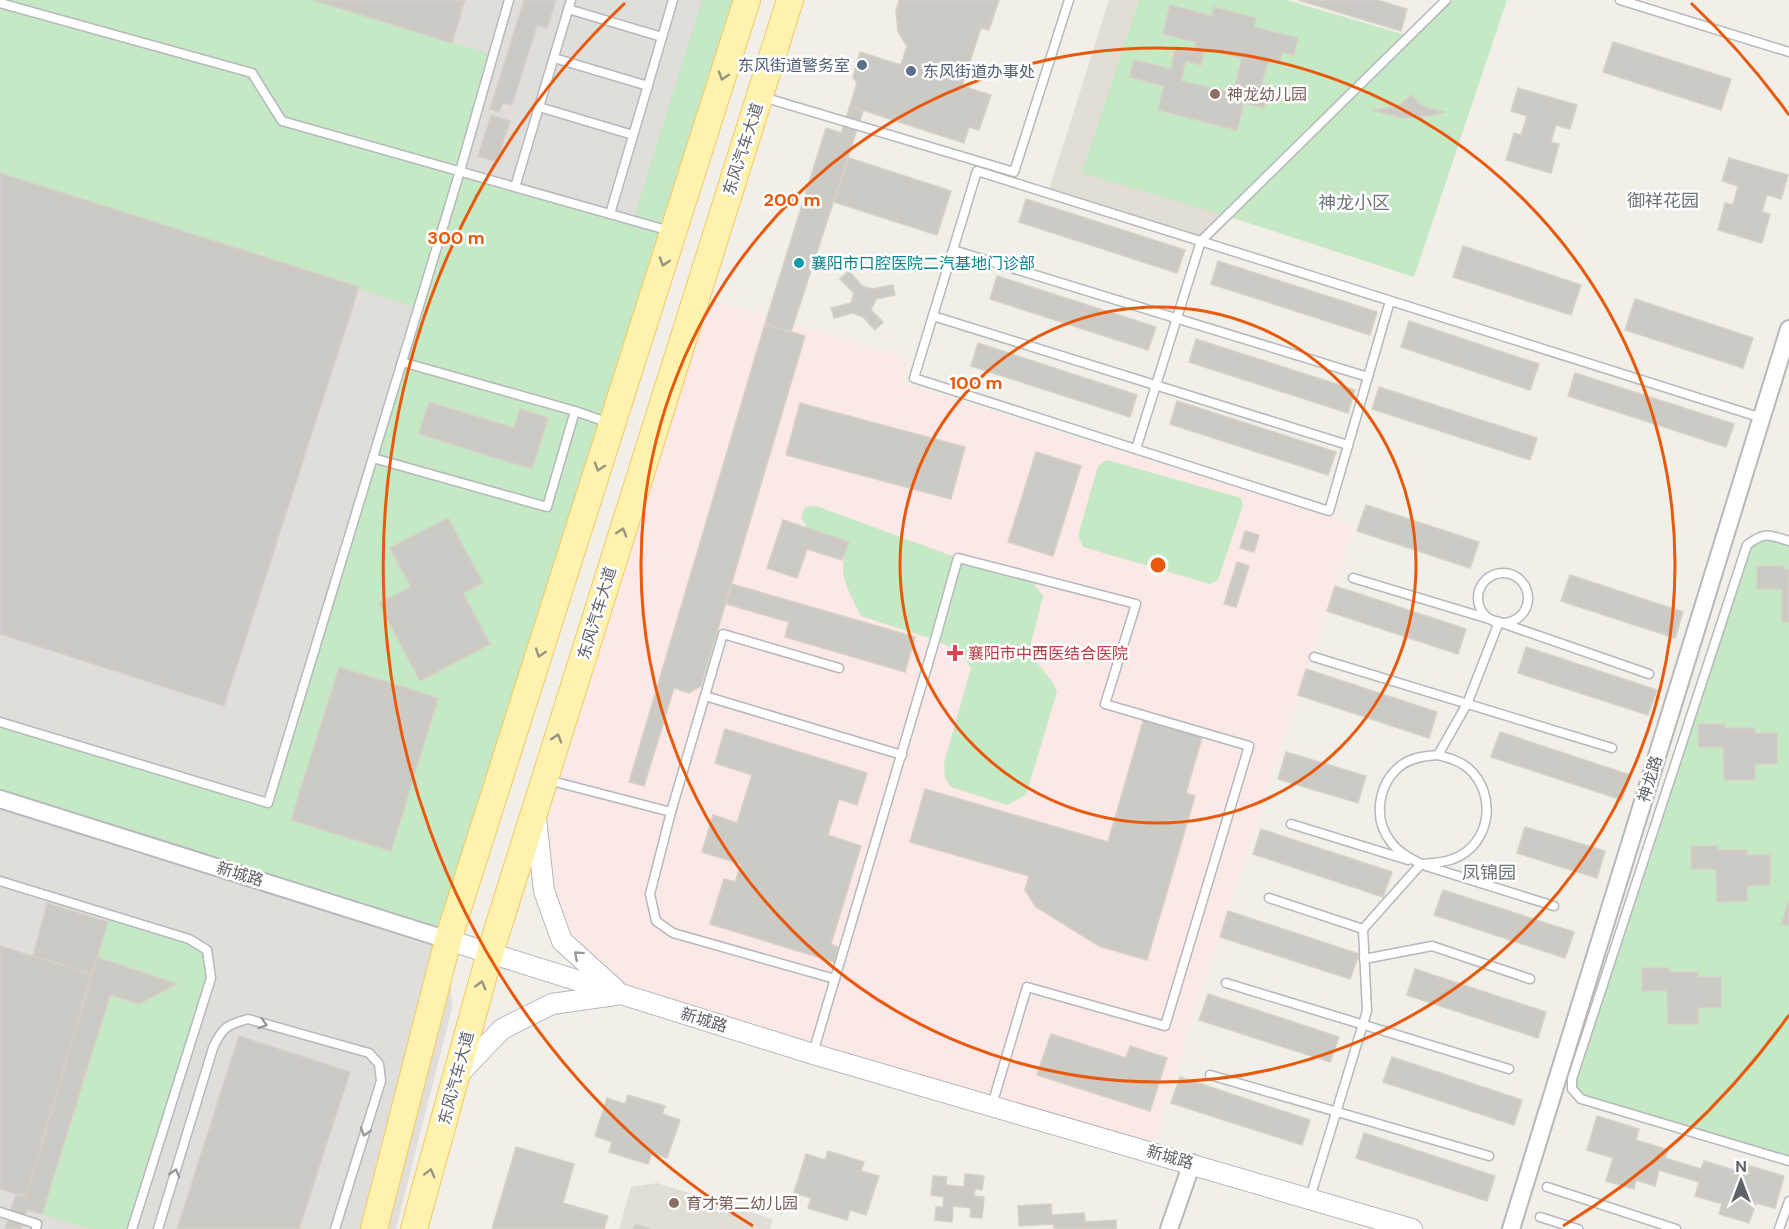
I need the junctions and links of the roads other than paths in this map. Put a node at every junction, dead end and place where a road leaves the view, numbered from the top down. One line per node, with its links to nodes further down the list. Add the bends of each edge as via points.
1 (509, 0): 18 (lane)
2 (571, 0): 10 (lane)
3 (673, 0): 11 (lane)
4 (747, 0): 21 (main road, one-way to 21)
5 (790, 0): 15 (main road, 东风汽车大道)
6 (1069, 0): 15 (lane, via 1014,172)
7 (1446, 0): 22 (lane)
8 (1620, 0): 12 (lane)
9 (0, 3): 18 (lane, via 252,73 282,121)
10 (568, 9): 11 (lane); 13 (lane)
11 (662, 37): 14 (lane)
12 (1789, 52)
13 (554, 58): 14 (lane); 16 (lane)
14 (648, 86): 17 (lane)
15 (760, 96): 49 (main road, 东风汽车大道, one-way to 15)
16 (539, 107): 17 (lane); 19 (lane)
17 (633, 135): 20 (lane)
18 (460, 171): 19 (lane); 28 (lane)
19 (515, 187): 20 (lane)
20 (610, 214): 21 (lane)
21 (674, 232): 33 (main road, one-way to 33)
22 (1201, 241): 23 (lane, via 977,171); 24 (lane); 26 (lane)
23 (953, 250): 25 (lane); 26 (lane)
24 (1390, 301): 29 (lane); 32 (lane)
25 (933, 316): 30 (lane); 35 (lane, via 914,378)
26 (1177, 318): 29 (lane); 30 (lane)
27 (1789, 329): 32 (street, 神龙路)
28 (402, 362): 31 (lane); 36 (lane)
29 (1368, 376): 34 (lane)
30 (1156, 385): 34 (lane); 35 (lane)
31 (575, 411): 33 (lane); 36 (lane, via 547,507)
32 (1762, 418): 89 (street, 神龙路)
33 (612, 424): 59 (main road, one-way to 59)
34 (1348, 445): 35 (lane, via 1329,512)
35 (1136, 449)
36 (373, 458): 45 (lane, via 267,803)
37 (1789, 541): 74 (lane, via 1759,536 1748,545 1572,1079 1572,1089 1581,1099)
38 (1353, 578): 39 (lane)
39 (1498, 622): 39 (lane, via 1514,620 1528,601 1520,579 1505,573 1482,583 1478,599 1484,614); 42 (lane); 44 (lane)
40 (1314, 657): 44 (lane)
41 (839, 668): 43 (lane, via 723,634)
42 (1649, 674)
43 (705, 696): 47 (lane); 52 (lane)
44 (1467, 704): 46 (lane); 48 (lane)
45 (0, 722)
46 (1612, 748)
47 (902, 755): 62 (lane); 71 (lane, via 958,558 1136,604 1105,704 1249,746 1165,1026 1027,987)
48 (1438, 755): 54 (lane, via 1420,756 1390,776 1379,810 1391,843); 54 (lane, via 1467,766 1477,778 1485,792 1485,824 1478,839 1454,859)
49 (544, 779): 51 (main road, 东风汽车大道); 52 (lane)
50 (0, 799): 59 (street, 新城路)
51 (535, 810): 60 (main road, 东风汽车大道); 65 (street, one-way to 51, via 562,941 543,891)
52 (670, 812): 62 (lane, via 650,894 656,921 674,933)
53 (1291, 824): 54 (lane)
54 (1420, 864): 57 (lane); 58 (lane)
55 (0, 881): 82 (lane, via 189,939 207,950 211,978)
56 (1269, 898): 58 (lane)
57 (1554, 906)
58 (1363, 929): 61 (lane)
59 (448, 940): 60 (street, 新城路); 85 (main road)
60 (490, 953): 65 (street, 新城路); 70 (main road, 东风汽车大道, one-way to 60)
61 (1364, 959): 63 (lane, via 1432,946); 66 (lane, via 1367,1011)
62 (835, 979): 67 (lane)
63 (1530, 979)
64 (1226, 983): 66 (lane)
65 (622, 994): 67 (street, 新城路); 70 (street, via 552,1004 502,1029)
66 (1363, 1024): 68 (lane); 72 (lane)
67 (813, 1054): 71 (street, 新城路)
68 (1509, 1069)
69 (1210, 1075): 72 (lane)
70 (456, 1077): 86 (main road, 东风汽车大道, one-way to 70)
71 (992, 1106): 75 (street, 新城路)
72 (1336, 1111): 73 (lane); 77 (lane)
73 (1489, 1156)
74 (1789, 1161)
75 (1192, 1163): 77 (street, 新城路); 87 (street)
76 (1547, 1186): 91 (lane)
77 (1310, 1199): 88 (street, 新城路)
78 (1789, 1200): 92 (lane)
79 (0, 1212): 81 (lane, via 37,1224)
80 (1540, 1217): 90 (lane)
81 (36, 1229)
82 (132, 1229)
83 (158, 1229): 84 (lane, one-way to 84, via 213,1048 221,1031 248,1019 369,1053 379,1065 381,1081)
84 (335, 1229)
85 (374, 1229)
86 (414, 1229)
87 (1169, 1229)
88 (1412, 1229)
89 (1511, 1229)
90 (1578, 1229)
91 (1676, 1229)
92 (1779, 1229)

